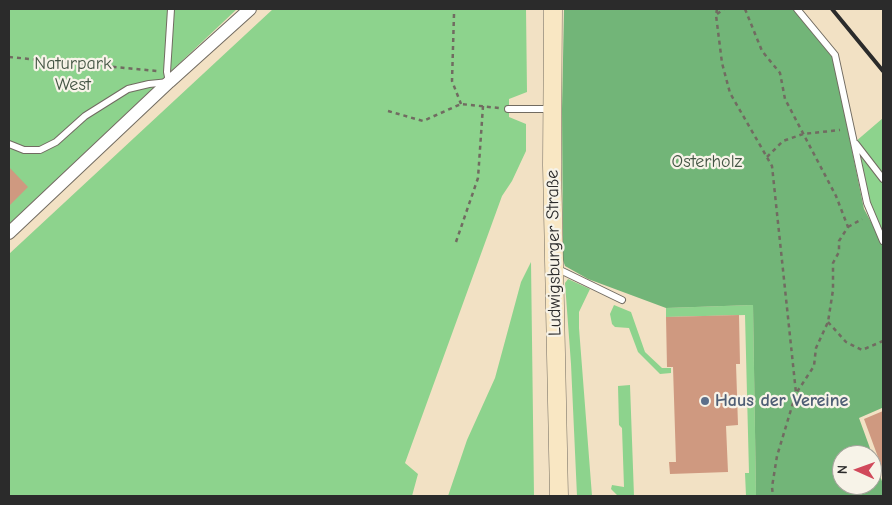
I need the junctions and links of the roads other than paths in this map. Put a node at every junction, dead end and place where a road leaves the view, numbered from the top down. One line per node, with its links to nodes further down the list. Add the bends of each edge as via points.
1 (171, 9): 5 (lane)
2 (250, 9): 5 (street)
3 (553, 9): 7 (street, Ludwigsburger Straße)
4 (797, 9): 8 (lane, via 835,56)
5 (168, 77): 9 (lane, via 128,89 85,116 56,142 40,150 24,150); 11 (street)
6 (508, 109): 7 (lane)
7 (553, 109): 13 (street, Ludwigsburger Straße)
8 (855, 142): 10 (lane); 12 (lane, via 867,203)
9 (9, 144)
10 (883, 179)
11 (9, 233)
12 (883, 240)
13 (554, 267): 14 (lane); 15 (street, Ludwigsburger Straße)
14 (622, 300)
15 (559, 496)

